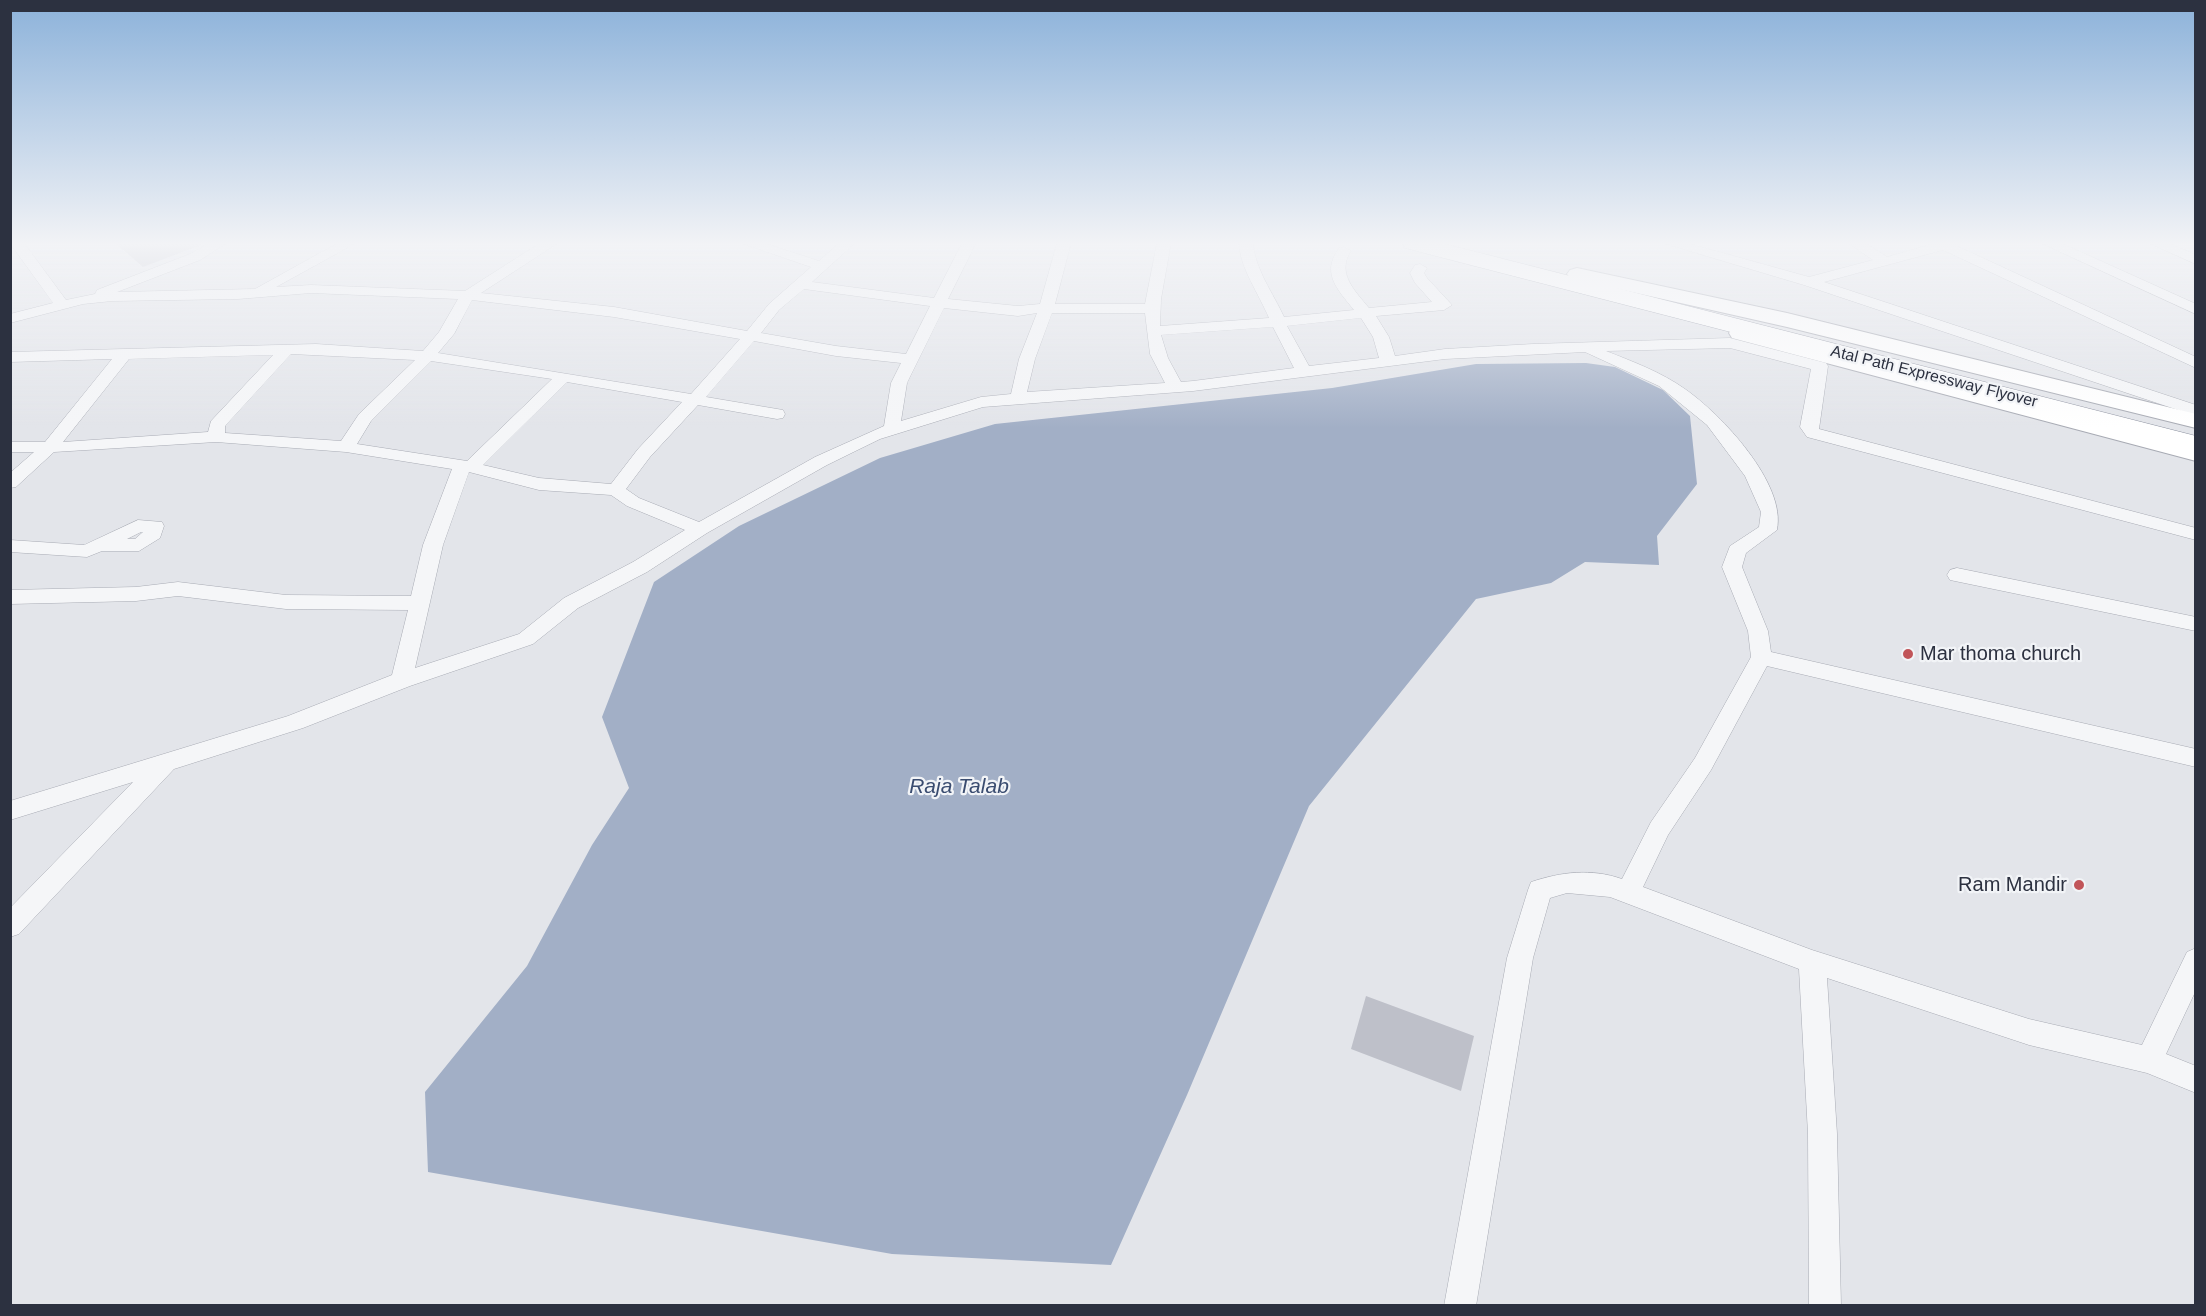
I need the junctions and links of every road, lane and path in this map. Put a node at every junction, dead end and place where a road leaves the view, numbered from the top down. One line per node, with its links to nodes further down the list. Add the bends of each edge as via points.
1 (68, 304): 17 (street)
2 (462, 304): 31 (street, via 446,334)
3 (544, 304): 27 (street, via 614,312)
4 (778, 304): 27 (street)
5 (938, 304): 33 (street)
6 (967, 304): 18 (street, via 1018,311)
7 (1046, 304): 18 (street)
8 (1153, 304): 19 (street)
9 (1270, 304): 24 (street)
10 (1358, 304): 20 (street)
11 (1443, 304): 20 (street)
12 (1655, 304): 51 (street, via 1844,362)
13 (1674, 304): 22 (highway, Atal Path Expressway Flyover)
14 (1705, 304): 43 (street, via 1786,320)
15 (1876, 304): 41 (street)
16 (2073, 304): 35 (street)
17 (63, 306): 21 (street)
18 (1045, 308): 19 (street); 39 (street, via 1022,370)
19 (1152, 309): 25 (street)
20 (1366, 314): 24 (street); 34 (street, via 1386,346)
21 (31, 315): 23 (street); 26 (street)
22 (1732, 319): 45 (highway, Atal Path Expressway Flyover); 47 (highway, Atal Path Expressway Flyover)
23 (10, 320)
24 (1277, 323): 25 (street); 36 (street)
25 (1154, 331): 38 (street, via 1158,354)
26 (10, 332)
27 (751, 336): 33 (street); 40 (street)
28 (1582, 348): 34 (street, via 1445,354); 56 (street, via 1730,343 1820,366 1809,427 1813,433); 63 (street, via 1666,383 1701,409 1750,471 1770,514 1768,530 1737,550 1732,567 1758,631)
29 (285, 350): 30 (street); 31 (street); 46 (street, via 217,425)
30 (124, 355): 32 (street); 49 (street)
31 (427, 356): 37 (street); 50 (street, via 365,418)
32 (10, 357)
33 (911, 359): 44 (street, via 899,383)
34 (1388, 363): 36 (street)
35 (2196, 363)
36 (1305, 373): 38 (street)
37 (563, 377): 40 (street); 52 (street)
38 (1176, 387): 39 (street)
39 (1018, 399): 44 (street, via 981,402)
40 (694, 400): 42 (street); 54 (street, via 644,453)
41 (2196, 411)
42 (777, 414)
43 (2196, 421)
44 (893, 429): 55 (street, via 820,461)
45 (2196, 430)
46 (216, 437): 49 (street); 50 (street)
47 (2196, 444)
48 (10, 447): 49 (street)
49 (50, 447): 53 (street)
50 (345, 447): 52 (street)
51 (2196, 454)
52 (466, 466): 54 (street, via 538,484); 61 (street, via 433,545)
53 (10, 483)
54 (616, 490): 55 (street, via 633,502)
55 (700, 530): 64 (street, via 572,603 526,639)
56 (2196, 534)
57 (102, 545): 58 (street, via 87,551)
58 (10, 546)
59 (1957, 575): 62 (street)
60 (10, 597): 61 (street, via 178,589 286,602)
61 (420, 603): 64 (street)
62 (2196, 624)
63 (1761, 657): 65 (street); 68 (street, via 1703,764 1659,829)
64 (402, 680): 66 (street, via 296,722)
65 (2196, 758)
66 (167, 762): 67 (street); 69 (street)
67 (10, 811)
68 (1628, 892): 71 (street); 74 (street, via 1611,886 1567,882 1540,890 1520,958)
69 (10, 926)
70 (2196, 960): 72 (street)
71 (1812, 962): 72 (street, via 2030,1032); 75 (street, via 1826,1215)
72 (2149, 1060): 73 (street)
73 (2196, 1080)
74 (1460, 1305)
75 (1825, 1305)

